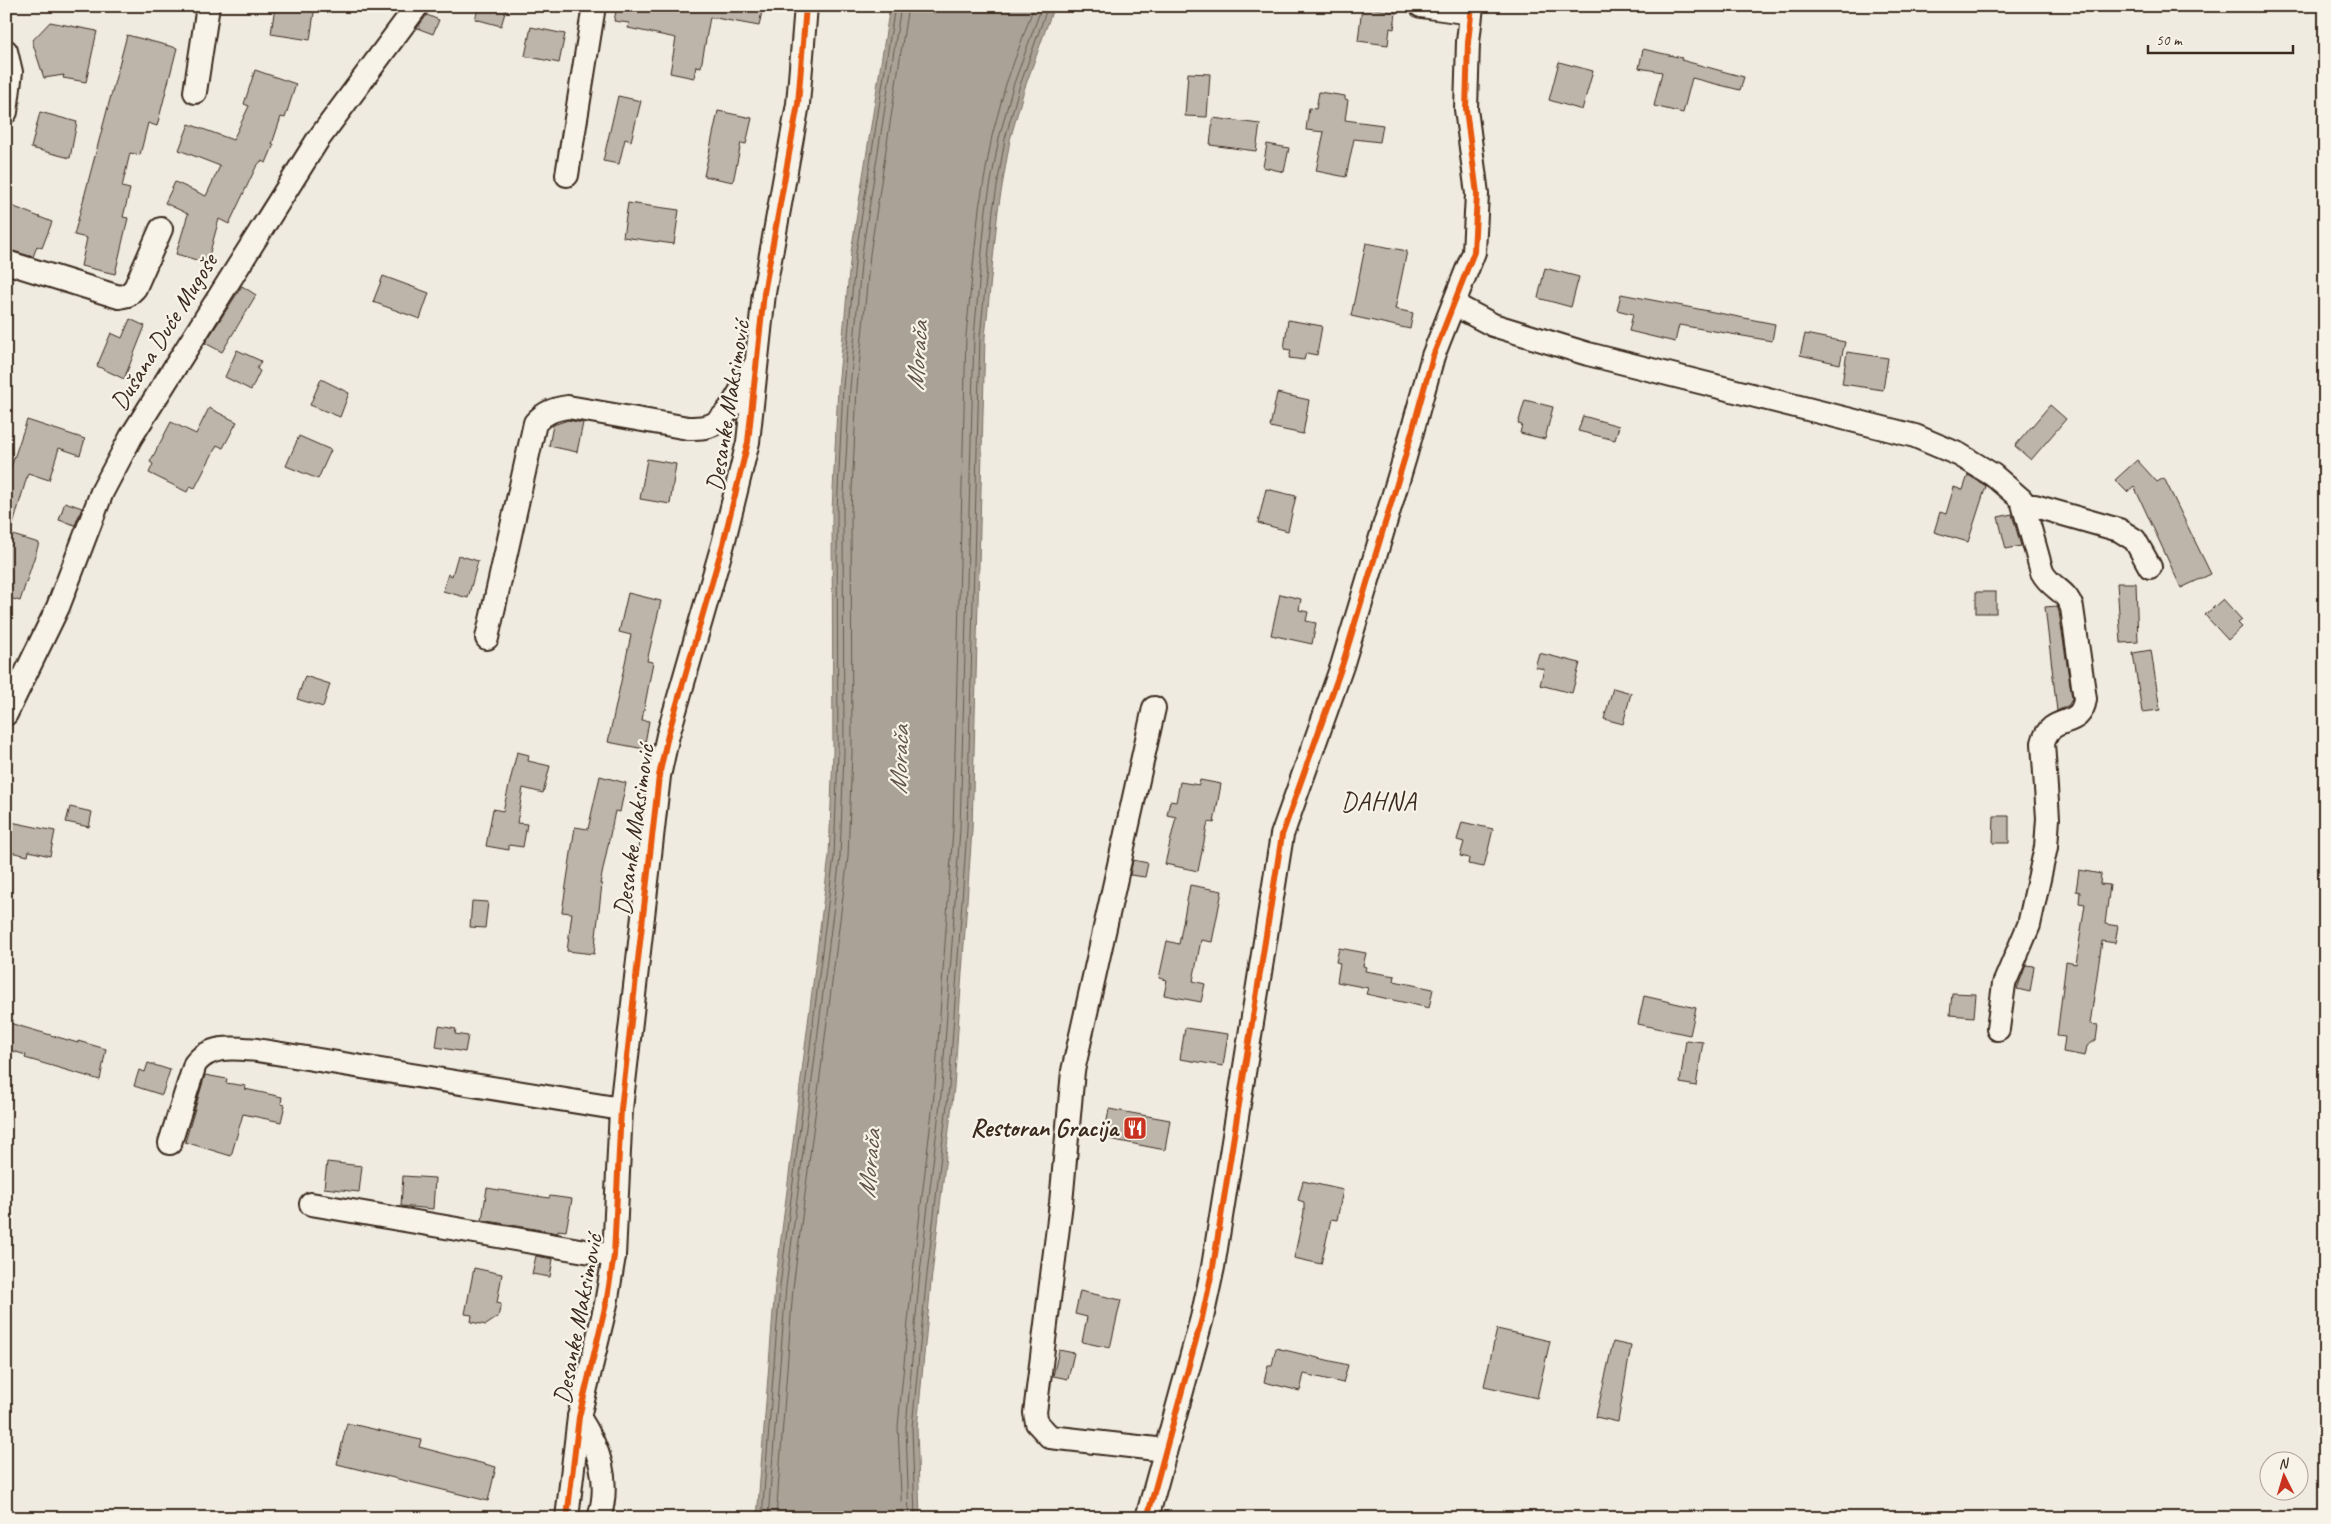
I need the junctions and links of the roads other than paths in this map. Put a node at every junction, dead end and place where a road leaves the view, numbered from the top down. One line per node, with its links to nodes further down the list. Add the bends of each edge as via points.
1 (208, 6): 8 (street)
2 (417, 6): 19 (street, Dušana Duće Mugoše, via 317,141 131,437 102,492 58,607)
3 (594, 6): 10 (street)
4 (806, 6): 14 (street, Desanke Maksimović, via 798,104 764,293)
5 (1421, 6): 6 (street)
6 (1472, 10): 13 (street, via 1466,109 1478,208 1474,252)
7 (6, 51): 9 (street, via 11,72)
8 (194, 92)
9 (6, 112)
10 (567, 175)
11 (161, 229): 12 (street, via 135,288 128,295 119,297)
12 (6, 262)
13 (1455, 305): 15 (street, via 1493,325 1580,352 1915,436 1960,455 1993,475 2013,490); 26 (street, via 1433,356 1342,666 1282,835 1213,1267)
14 (758, 360): 17 (street, via 728,409 718,421 705,428 688,428 568,407 542,414 535,423); 21 (street, Desanke Maksimović, via 748,442 659,776)
15 (2025, 506): 16 (street, via 2119,530 2135,540); 20 (street, via 2028,528 2045,579 2068,598 2072,608 2085,699 2077,717 2051,726 2043,743 2048,818 2046,847 2029,924 2004,984)
16 (2150, 567)
17 (487, 638)
18 (1154, 708): 26 (street, via 1073,1071 1061,1203 1034,1413 1037,1423 1050,1437)
19 (6, 714)
20 (1998, 1030)
21 (621, 1109): 22 (street, via 257,1050 222,1049 201,1056 195,1064); 24 (street, Desanke Maksimović)
22 (170, 1143)
23 (311, 1204): 24 (street)
24 (614, 1256): 25 (street, Desanke Maksimović)
25 (579, 1417): 27 (street, Desanke Maksimović); 28 (street, via 604,1468 604,1502)
26 (1165, 1450): 29 (street)
27 (567, 1518)
28 (599, 1518)
29 (1147, 1518)

